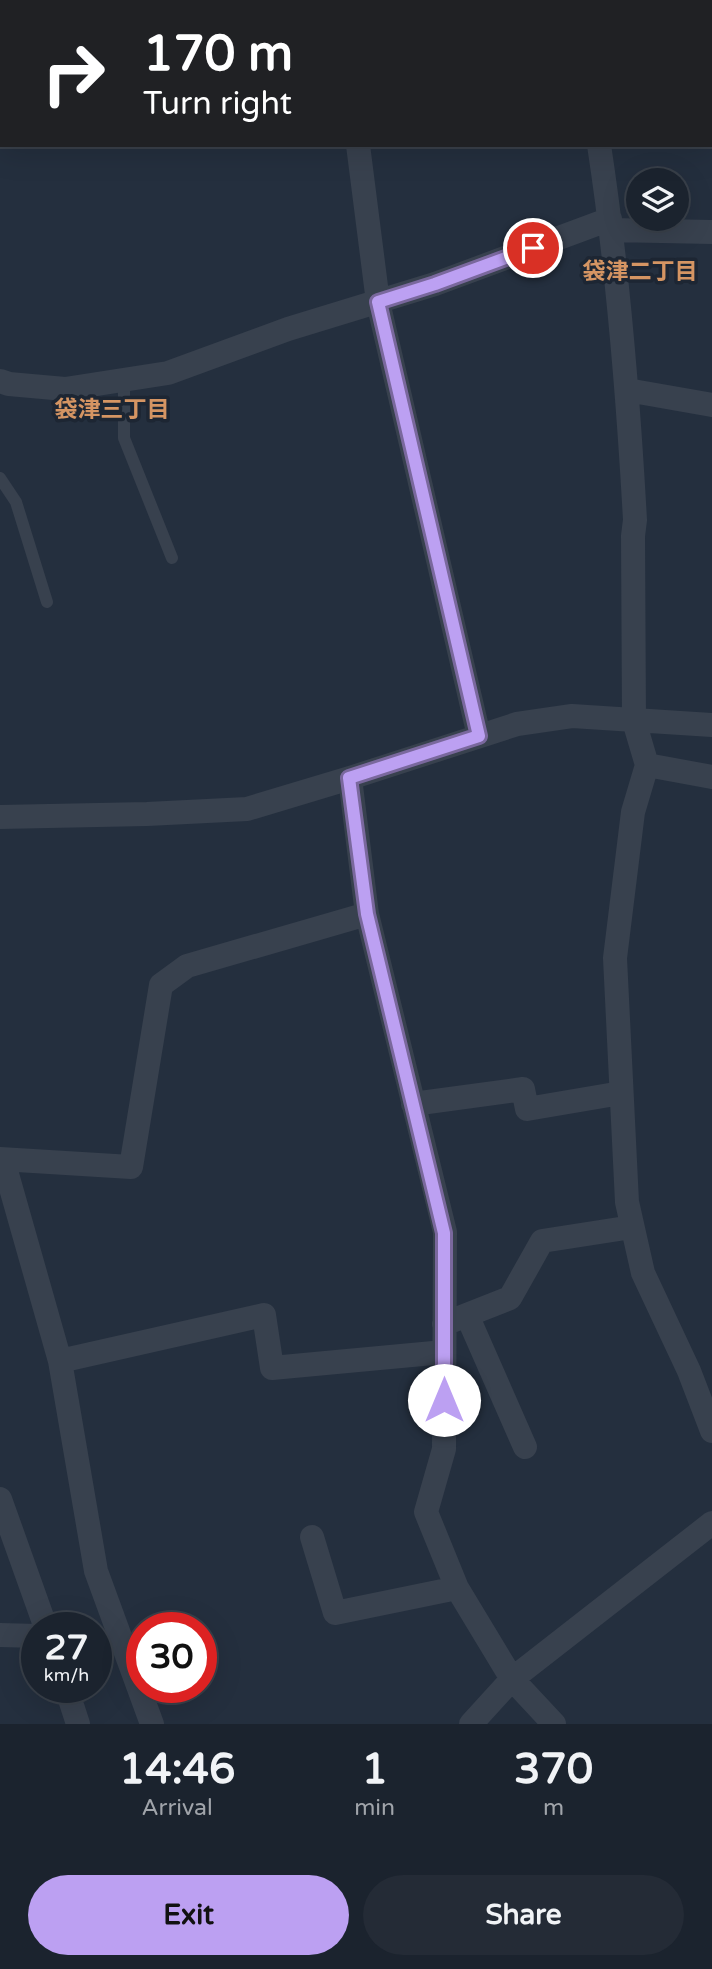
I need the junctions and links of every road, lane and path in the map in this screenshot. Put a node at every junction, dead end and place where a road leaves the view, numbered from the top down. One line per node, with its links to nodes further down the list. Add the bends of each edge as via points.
1 (358, 147): 5 (street)
2 (599, 147): 3 (street)
3 (611, 224): 4 (street); 5 (street); 8 (street)
4 (712, 232)
5 (378, 302): 6 (street, via 168,373); 15 (street)
6 (124, 380): 7 (street, via 65,389); 11 (lane, via 124,438)
7 (0, 381)
8 (627, 390): 9 (street); 13 (street, via 635,520)
9 (712, 405)
10 (0, 478): 12 (lane, via 16,502)
11 (172, 558)
12 (47, 602)
13 (634, 721): 14 (street); 15 (street, via 572,716 517,724); 16 (street)
14 (712, 724)
15 (479, 736): 18 (street)
16 (646, 765): 17 (street); 21 (street, via 633,812 615,958)
17 (712, 777)
18 (349, 778): 19 (street, via 247,809); 20 (street)
19 (0, 817)
20 (367, 914): 22 (street); 23 (street, via 187,966 161,985 131,1167)
21 (621, 1093): 22 (street, via 527,1110 523,1089); 24 (street)
22 (413, 1104): 25 (street, via 444,1233)
23 (1, 1159): 27 (street)
24 (632, 1227): 25 (street, via 542,1241 510,1298); 28 (street, via 643,1273)
25 (456, 1319): 26 (street); 29 (street)
26 (444, 1352): 27 (street, via 272,1368 264,1315); 33 (street, via 444,1449 426,1512)
27 (60, 1362): 40 (street, via 96,1571)
28 (712, 1431)
29 (525, 1447)
30 (0, 1499): 34 (street)
31 (712, 1522): 37 (street)
32 (312, 1537): 33 (street, via 335,1614)
33 (457, 1588): 37 (street)
34 (40, 1612)
35 (0, 1635): 36 (street)
36 (21, 1636)
37 (512, 1679): 41 (street); 42 (street)
38 (71, 1703): 39 (street)
39 (78, 1724)
40 (152, 1724)
41 (471, 1724)
42 (554, 1724)

